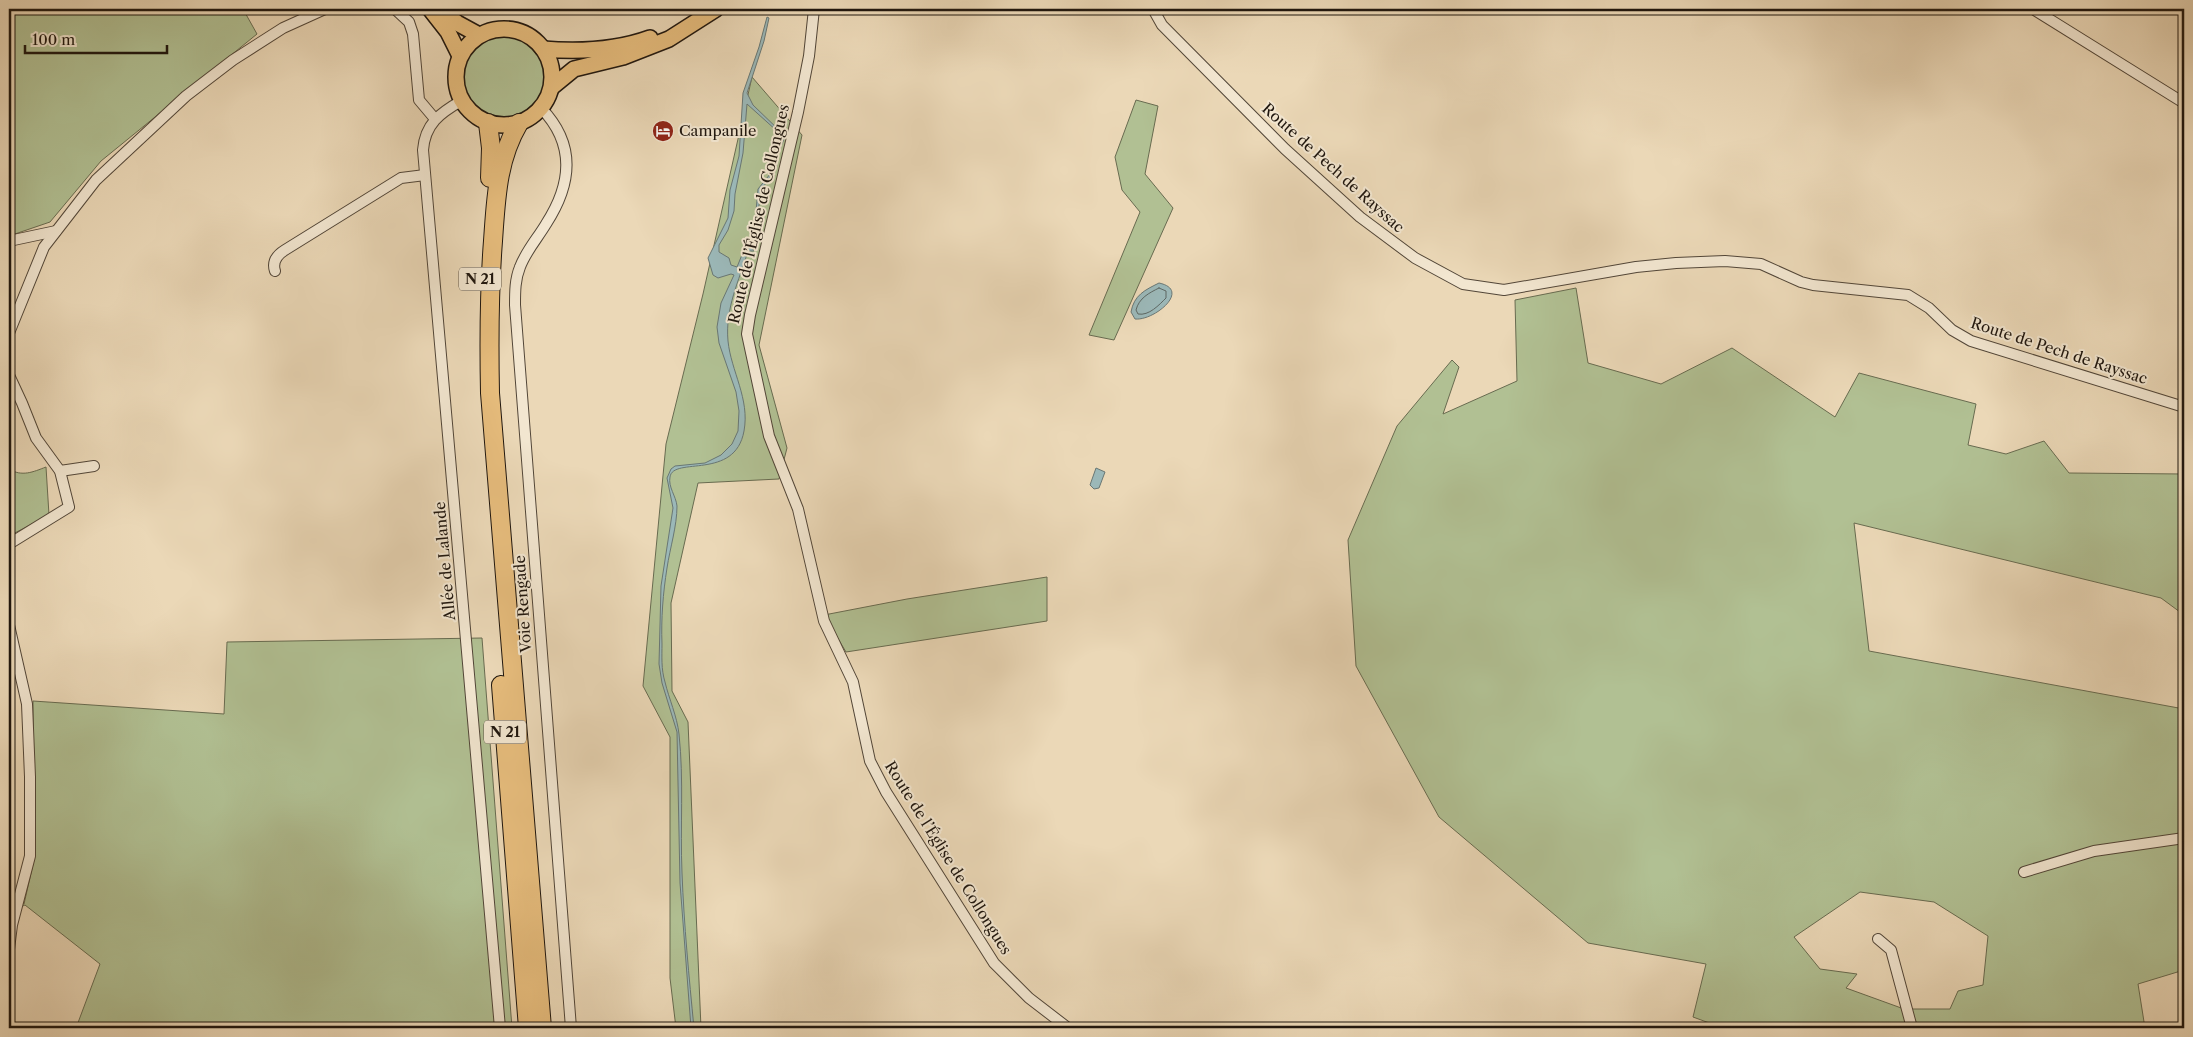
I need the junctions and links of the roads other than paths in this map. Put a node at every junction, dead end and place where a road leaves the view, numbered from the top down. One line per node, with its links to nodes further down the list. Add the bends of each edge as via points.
1 (325, 9): 21 (street, via 283,28 186,96 96,180)
2 (395, 9): 17 (street, via 409,22 419,100)
3 (430, 9): 12 (main road, via 448,32)
4 (439, 9): 10 (main road)
5 (716, 9): 9 (main road)
6 (814, 9): 40 (street, Route de l’Église de Collongues, via 798,112 747,334 770,436 798,509 824,621 853,682 870,761 891,800 994,963 1029,998)
7 (1153, 9): 26 (street, Route de Pech de Rayssac, via 1162,26 1284,149 1360,217 1415,258 1463,284 1504,290 1636,267 1725,261 1761,264 1813,285 1908,295 1971,341)
8 (2033, 9): 15 (street)
9 (701, 18): 11 (main road, via 642,41 606,48); 13 (main road, via 669,39 646,49 574,69)
10 (479, 35): 11 (main road, via 504,28 519,31); 12 (main road)
11 (544, 49): 13 (main road, via 550,60)
12 (460, 56): 14 (main road, via 455,81)
13 (552, 87): 16 (main road)
14 (461, 101): 17 (street); 18 (main road, via 477,118)
15 (2184, 103)
16 (542, 108): 19 (main road); 39 (street, Voie Rengade, via 565,146 564,189 555,210 519,268 515,305)
17 (434, 119): 20 (street, Allée de Lalande, via 424,139)
18 (488, 123): 19 (main road, via 504,126); 37 (highway, N 21, via 492,163 478,311 478,393)
19 (519, 123): 38 (highway, N 21, via 506,150 496,197 489,316 490,393)
20 (425, 175): 23 (street, via 401,178 284,250 274,260); 36 (street, Allée de Lalande)
21 (56, 231): 22 (street); 24 (street, via 44,247)
22 (9, 240)
23 (275, 271)
24 (9, 333)
25 (9, 375): 28 (street, via 36,438)
26 (2184, 407)
27 (94, 466): 28 (street)
28 (60, 471): 29 (street, via 69,507)
29 (9, 544)
30 (9, 624): 31 (street)
31 (13, 656): 35 (street, via 27,704 30,856)
32 (2184, 838): 33 (street, via 2094,850)
33 (2024, 872)
34 (1878, 939): 41 (street, via 1891,950)
35 (9, 949)
36 (500, 1028)
37 (528, 1028)
38 (542, 1028)
39 (571, 1028)
40 (1068, 1028)
41 (1912, 1028)

